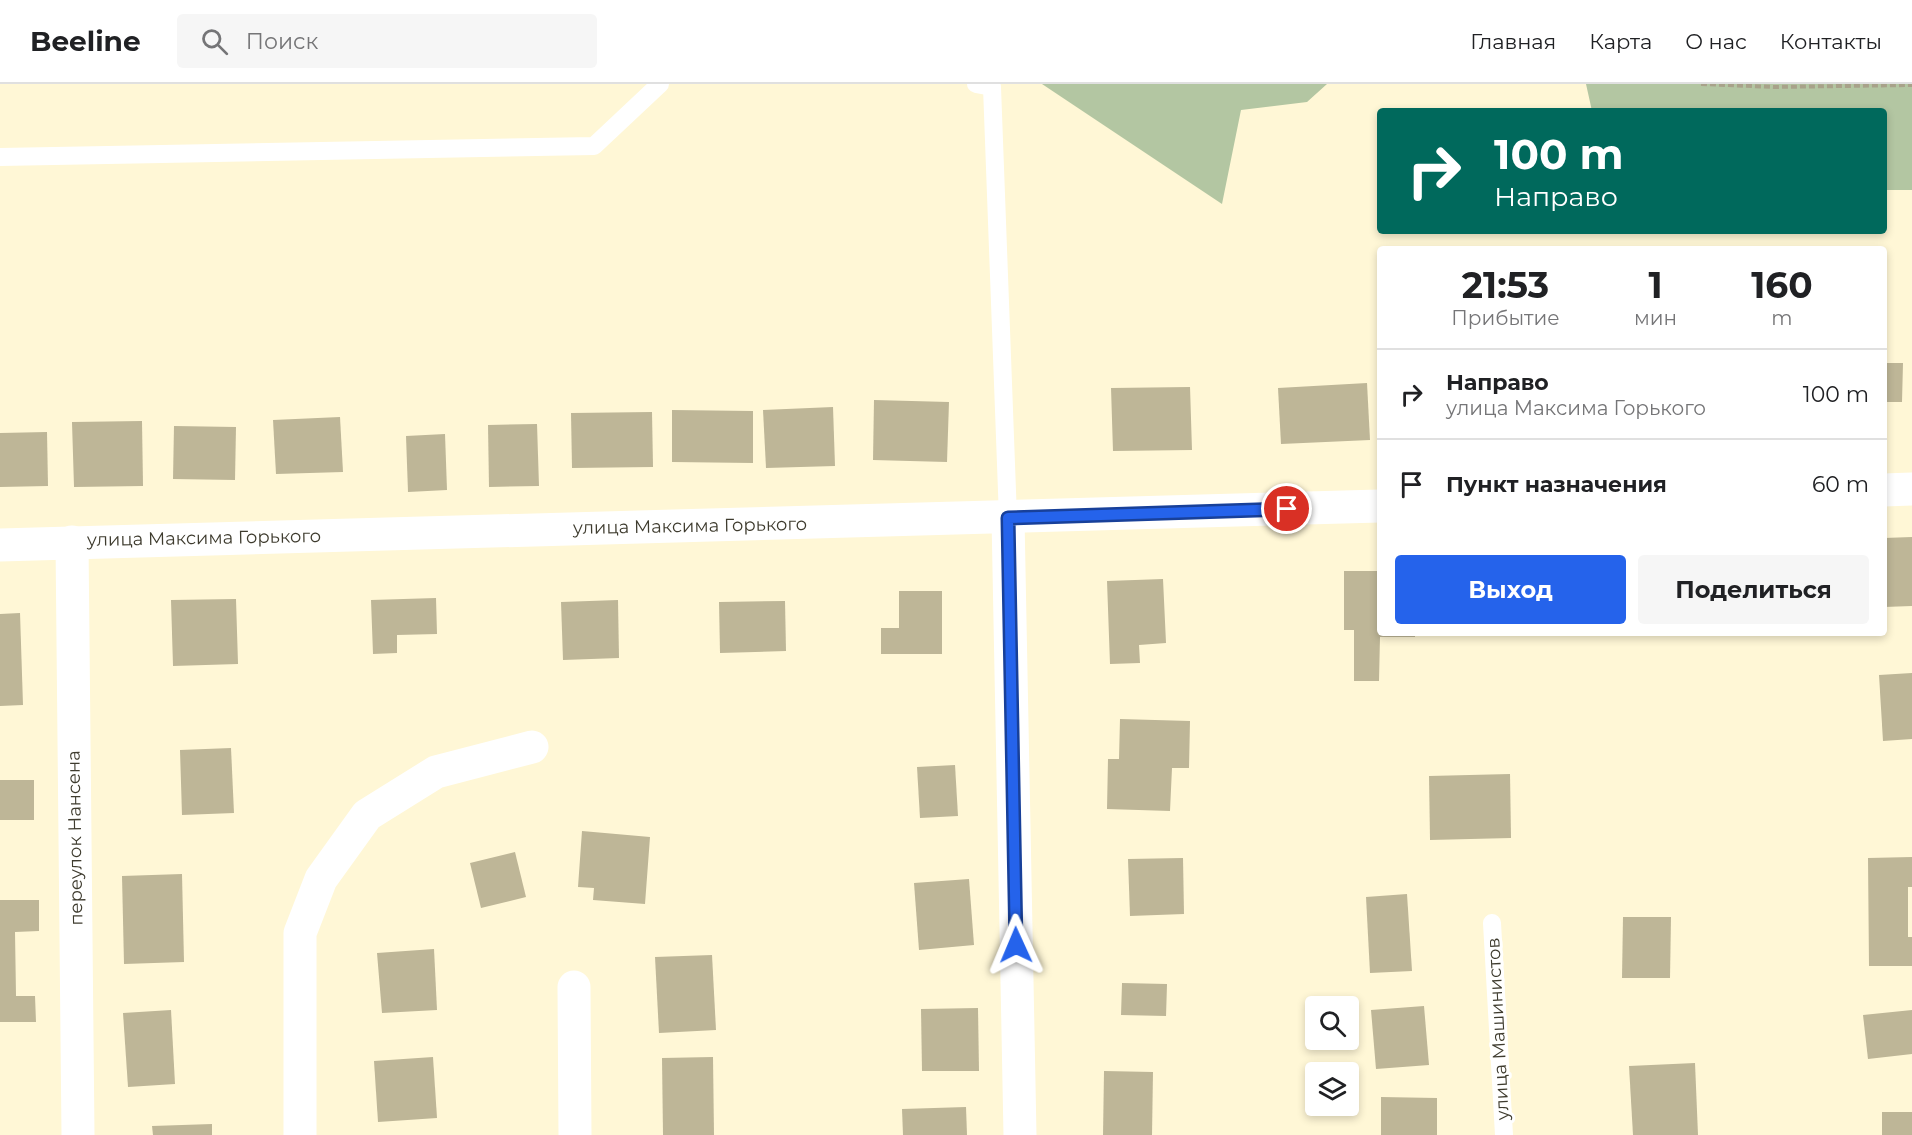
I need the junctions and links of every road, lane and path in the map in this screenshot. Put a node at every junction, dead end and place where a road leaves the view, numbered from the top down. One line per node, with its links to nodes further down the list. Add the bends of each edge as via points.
1 (660, 84): 5 (lane, via 594,146)
2 (976, 84): 9 (lane, via 992,87)
3 (1701, 84): 4 (path)
4 (1912, 85)
5 (0, 157)
6 (1912, 489): 7 (street)
7 (1887, 490)
8 (1377, 506): 9 (street, улица Максима Горького)
9 (1008, 518): 10 (street, улица Максима Горького); 18 (street)
10 (72, 542): 11 (street, улица Максима Горького); 15 (street, переулок Нансена)
11 (0, 545)
12 (531, 747): 16 (street, via 436,772 377,808 367,815 321,879 300,933)
13 (1492, 923): 19 (lane, улица Машинистов)
14 (574, 987): 17 (street)
15 (78, 1135)
16 (300, 1135)
17 (575, 1135)
18 (1020, 1135)
19 (1504, 1135)

